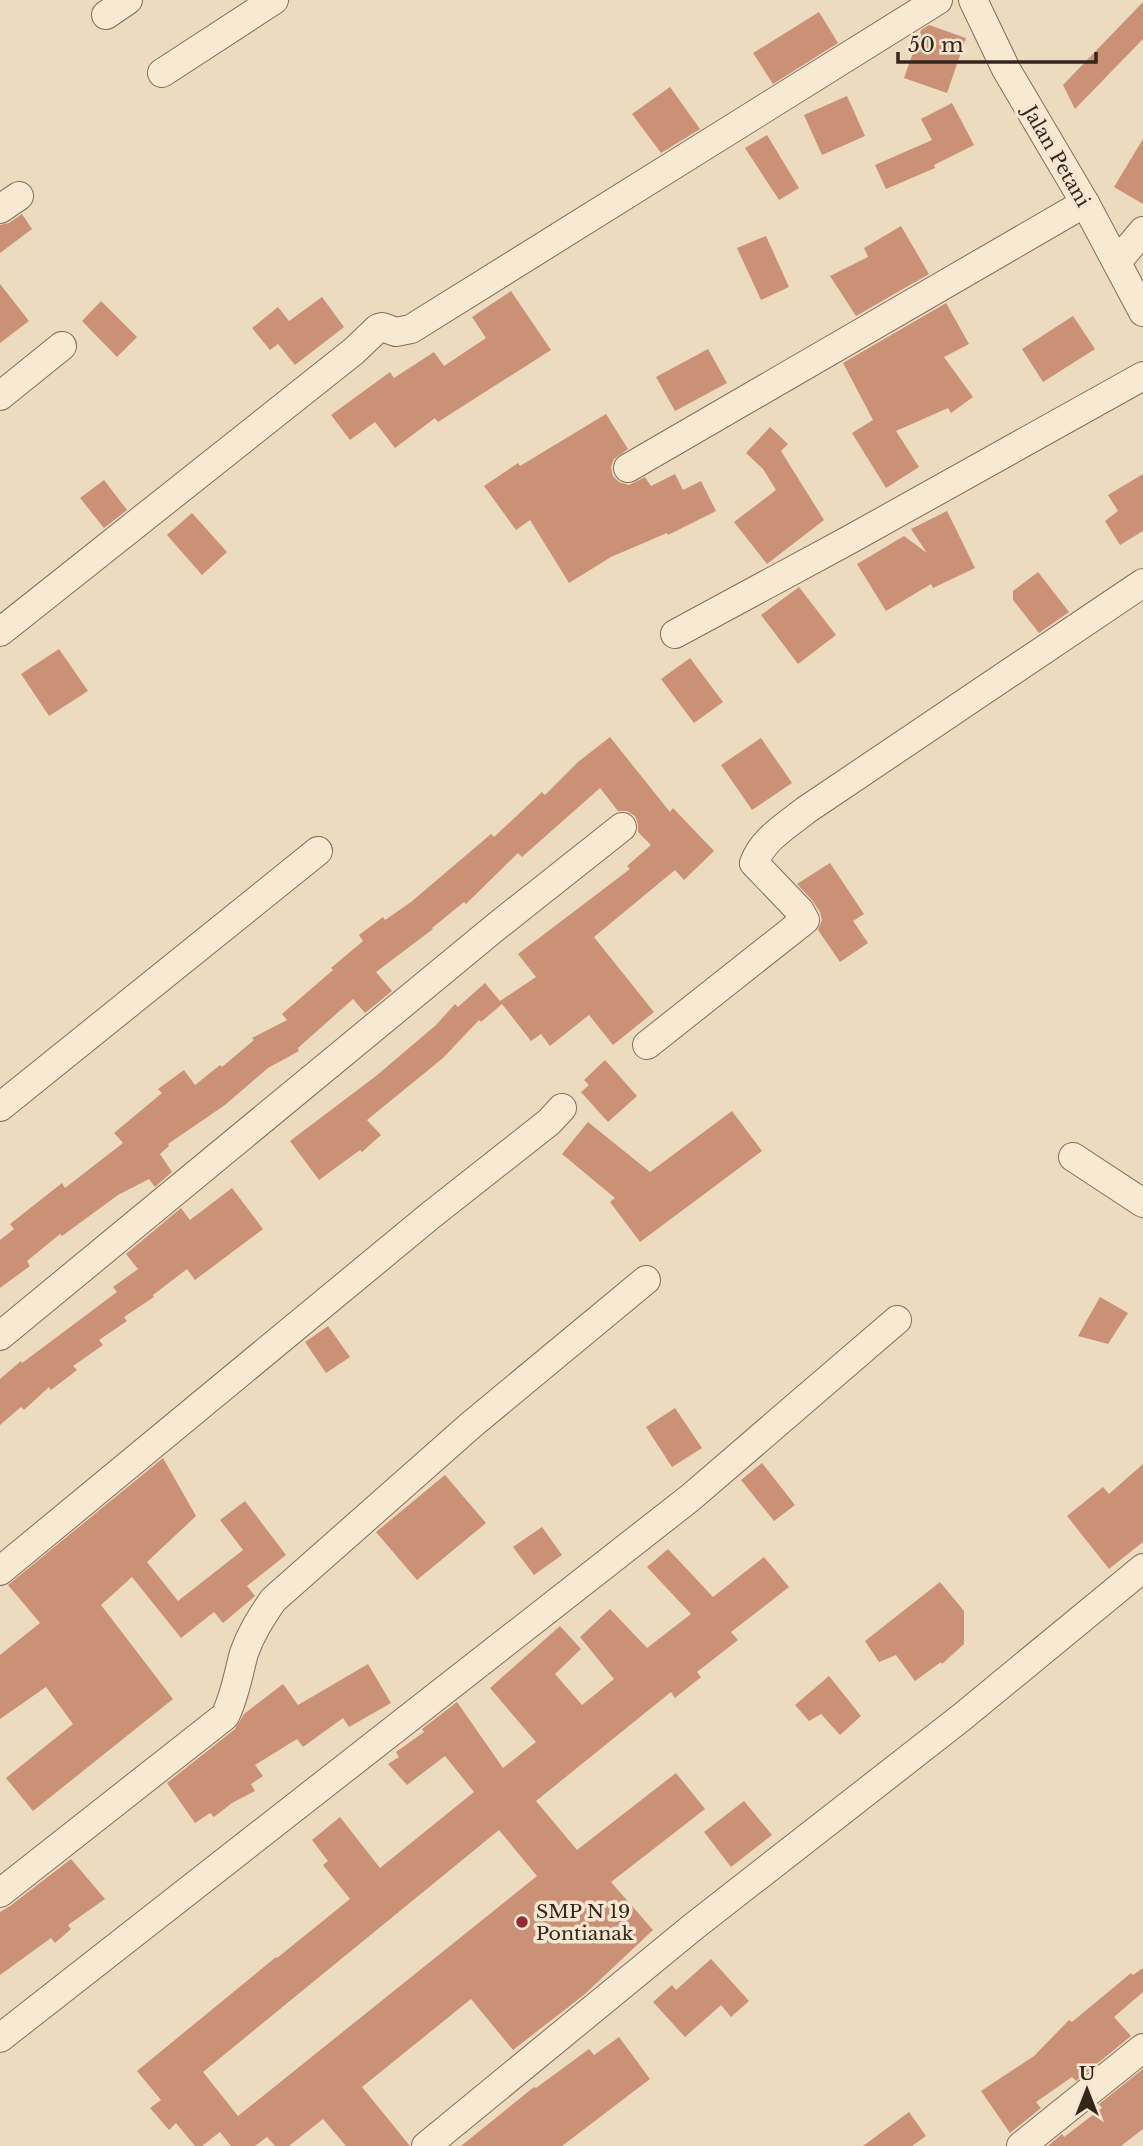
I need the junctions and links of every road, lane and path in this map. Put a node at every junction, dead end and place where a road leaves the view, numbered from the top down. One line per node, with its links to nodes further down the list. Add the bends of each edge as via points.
1 (274, 0): 4 (street)
2 (938, 0): 13 (street, via 411,329 378,328)
3 (973, 0): 5 (street, Jalan Petani, via 1006,69)
4 (162, 73)
5 (1085, 203): 6 (street, Jalan Petani); 11 (street)
6 (1130, 246): 7 (street, Jalan Petani)
7 (1143, 312)
8 (62, 346): 10 (street)
9 (1143, 376): 14 (street)
10 (0, 396)
11 (628, 468)
12 (1143, 583): 17 (street, via 806,810 759,849 754,863 805,920)
13 (0, 632)
14 (675, 634)
15 (622, 827): 24 (street)
16 (318, 850): 18 (street)
17 (647, 1045)
18 (0, 1107)
19 (562, 1108): 26 (street)
20 (1073, 1157): 21 (street)
21 (1143, 1203)
22 (646, 1280): 27 (street, via 471,1425 273,1600 253,1629 225,1716)
23 (897, 1320): 28 (street, via 691,1498)
24 (0, 1336)
25 (1143, 1568): 30 (street)
26 (0, 1571)
27 (0, 1893)
28 (0, 2038)
29 (1143, 2048): 31 (street)
30 (426, 2146)
31 (1021, 2146)

